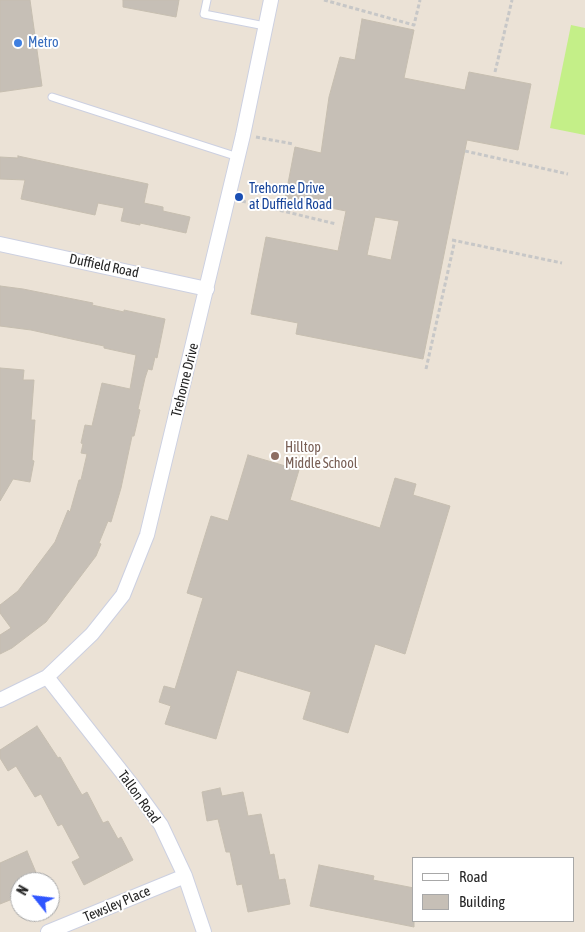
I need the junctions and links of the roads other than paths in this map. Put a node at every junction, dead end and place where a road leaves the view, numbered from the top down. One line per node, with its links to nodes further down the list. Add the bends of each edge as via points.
1 (207, 0): 3 (lane, via 204,14)
2 (271, 0): 3 (street, Trehorne Drive)
3 (265, 26): 5 (street, Trehorne Drive)
4 (52, 98): 5 (lane)
5 (238, 157): 7 (street, Trehorne Drive)
6 (0, 244): 7 (street, Duffield Road)
7 (207, 289): 8 (street, Trehorne Drive, via 147,535 123,594 92,634)
8 (46, 677): 9 (street, Trehorne Drive); 10 (street, Tallon Road, via 160,825)
9 (0, 700)
10 (185, 876): 11 (street, Tewsley Place); 12 (street, Tallon Road)
11 (48, 932)
12 (204, 932)

